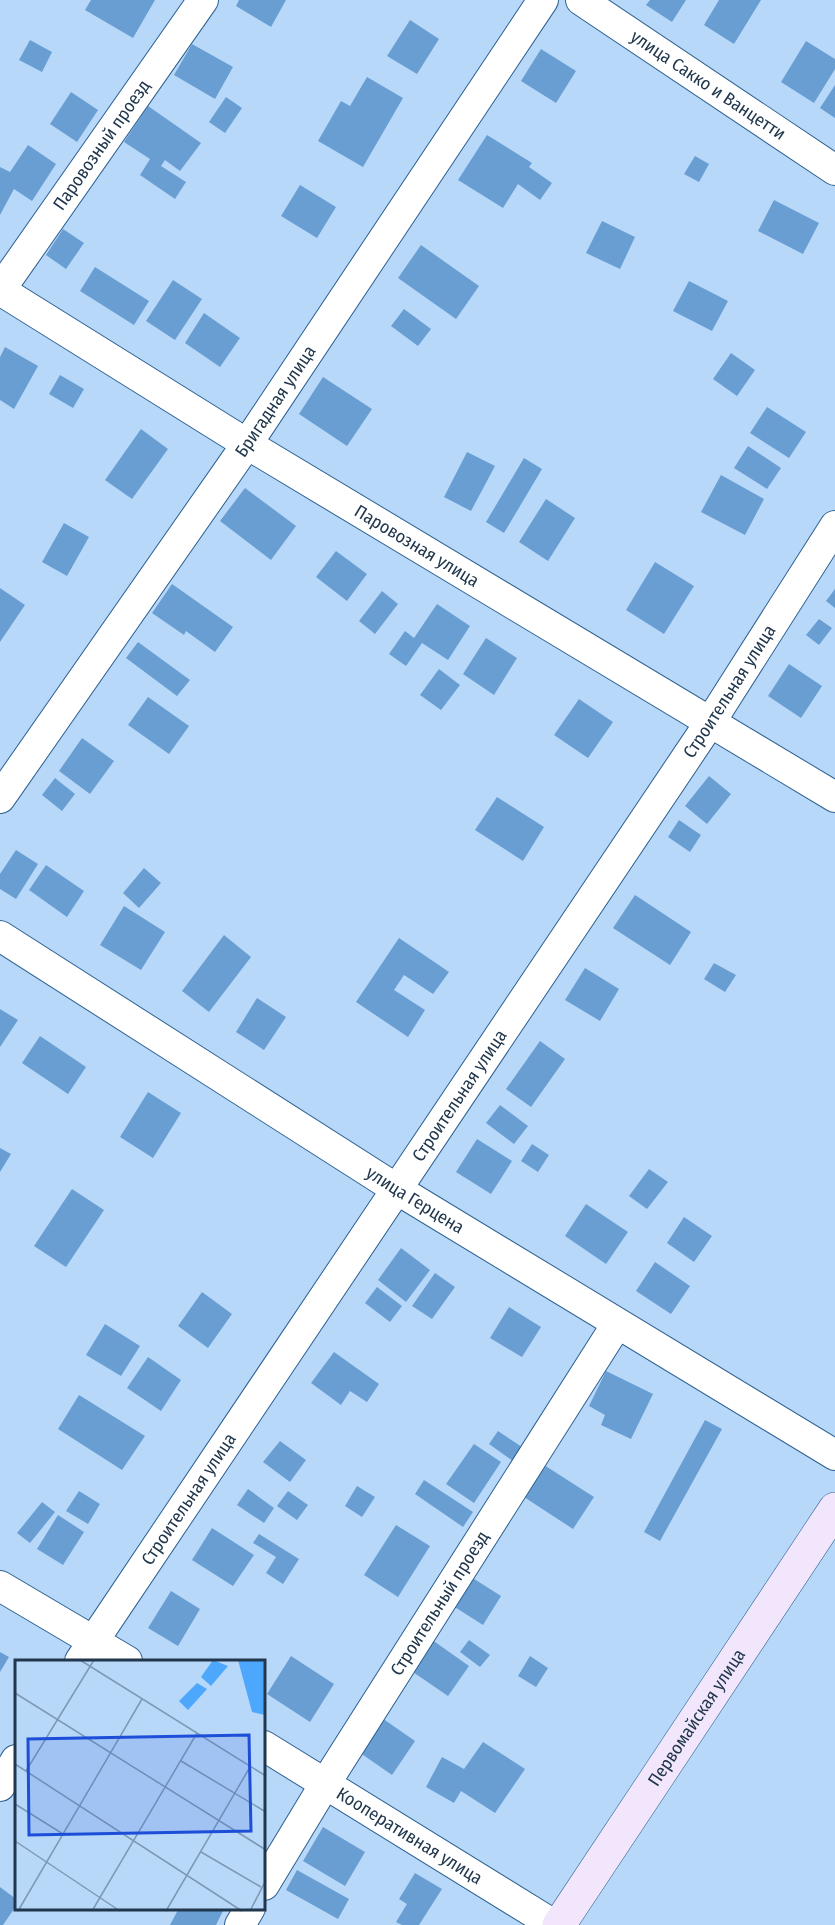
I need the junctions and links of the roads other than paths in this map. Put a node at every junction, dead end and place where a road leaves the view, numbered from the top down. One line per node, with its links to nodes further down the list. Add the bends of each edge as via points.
1 (203, 0): 5 (street, Паровозный проезд)
2 (543, 0): 6 (street, Бригадная улица)
3 (581, 0): 4 (street, улица Сакко и Ванцетти)
4 (835, 170)
5 (0, 290): 6 (street, Паровозная улица)
6 (247, 444): 8 (street, Паровозная улица); 10 (street, Бригадная улица)
7 (835, 526): 8 (street, Строительная улица)
8 (711, 721): 9 (street, Паровозная улица); 12 (street, Строительная улица)
9 (835, 797)
10 (0, 798)
11 (0, 936): 12 (street, улица Герцена)
12 (398, 1190): 13 (street, улица Герцена); 17 (street, Строительная улица)
13 (617, 1324): 14 (street, улица Герцена); 21 (street, Строительный проезд)
14 (835, 1455)
15 (835, 1509): 27 (street, Первомайская улица)
16 (0, 1586): 17 (street)
17 (87, 1651): 18 (street)
18 (123, 1660)
19 (266, 1747): 21 (street, Кооперативная улица)
20 (15, 1762): 22 (street)
21 (325, 1784): 23 (street, Строительный проезд); 26 (street, Кооперативная улица)
22 (0, 1786)
23 (266, 1882)
24 (249, 1910): 25 (street)
25 (240, 1925)
26 (554, 1925)
27 (559, 1925)

